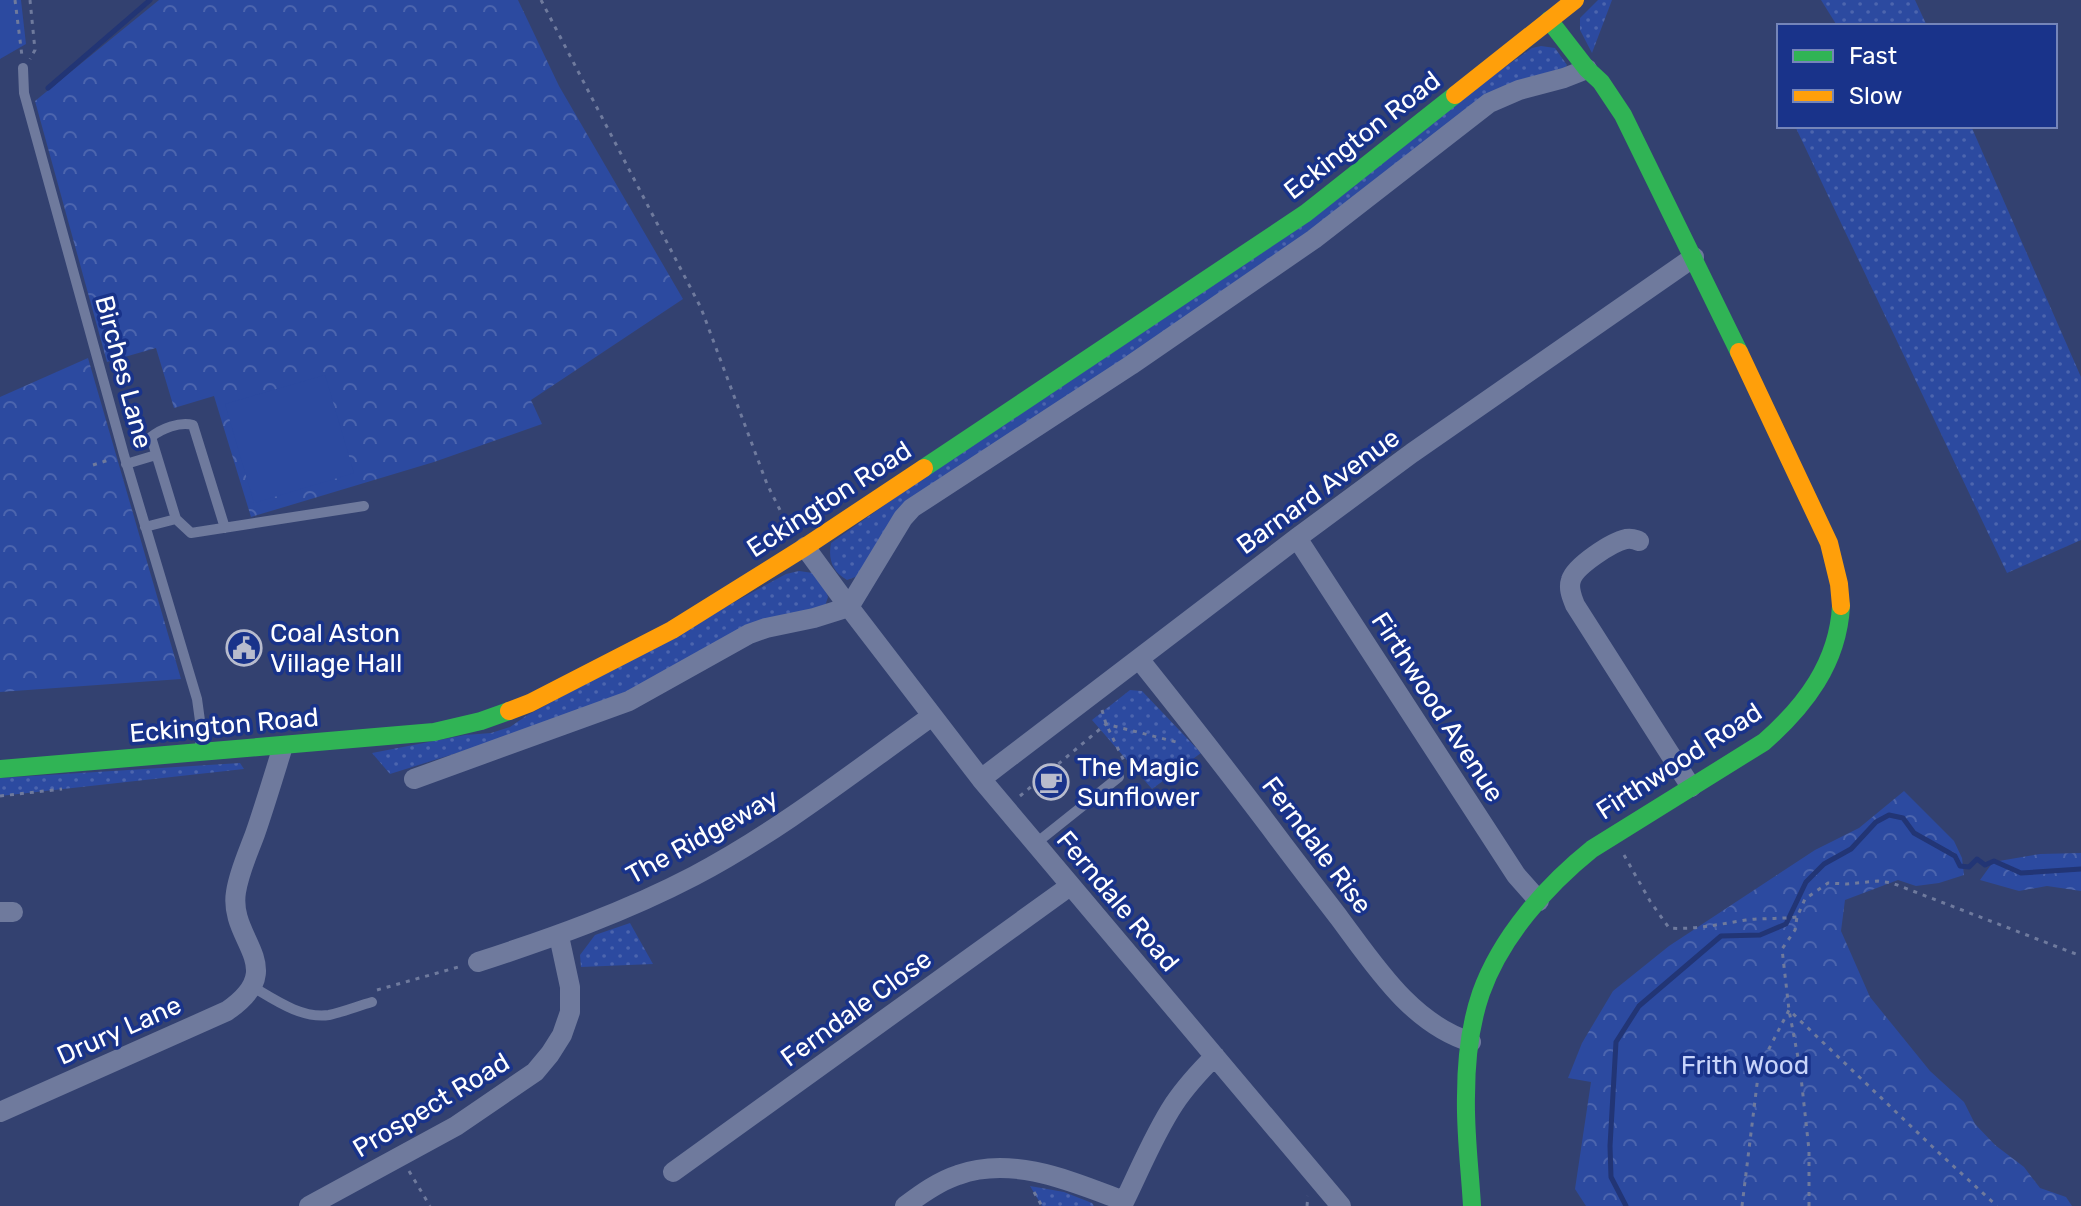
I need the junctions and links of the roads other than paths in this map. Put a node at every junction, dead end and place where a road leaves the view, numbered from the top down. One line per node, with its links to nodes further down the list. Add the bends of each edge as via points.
1 (1575, 0): 2 (main road, Eckington Road)
2 (1549, 20): 4 (main road, Firthwood Road); 14 (main road, Eckington Road, via 1306,213)
3 (23, 68): 7 (lane, Birches Lane, via 24,93)
4 (1587, 69): 5 (main road, Firthwood Road, via 1623,115); 15 (street, Eckington Road, via 1489,103 1314,239 912,508)
5 (1694, 257): 12 (street, Barnard Avenue); 24 (main road, Firthwood Road, via 1829,543 1841,597 1828,665 1802,706 1764,742)
6 (156, 455): 7 (lane); 9 (lane); 11 (lane, via 151,437 158,431 193,425)
7 (125, 460): 10 (lane, Birches Lane)
8 (364, 506): 11 (lane)
9 (176, 519): 10 (lane); 11 (lane, via 191,533)
10 (145, 527): 19 (lane, Birches Lane, via 197,699)
11 (225, 528)
12 (1297, 538): 16 (street, Barnard Avenue); 27 (street, Firthwood Avenue, via 1516,875)
13 (1639, 541): 24 (street, via 1620,541 1583,564 1570,592)
14 (805, 547): 15 (street, Ferndale Road); 18 (main road, Eckington Road, via 672,630 530,703 434,732)
15 (849, 607): 17 (street, Ferndale Road); 22 (street, via 757,631 629,701)
16 (1139, 659): 23 (street, Barnard Avenue); 32 (street, Ferndale Rise, via 1379,972 1434,1024)
17 (932, 716): 23 (street, Ferndale Road); 28 (street, The Ridgeway, via 785,821 705,870)
18 (283, 746): 19 (main road, Eckington Road); 30 (street, via 235,902 255,956)
19 (200, 753): 20 (main road, Eckington Road)
20 (0, 769)
21 (1119, 777): 25 (lane)
22 (414, 779)
23 (981, 779): 25 (street, Ferndale Road)
24 (1691, 787): 27 (main road, Firthwood Road, via 1585,854)
25 (1035, 844): 26 (street, Ferndale Road)
26 (1070, 886): 33 (street, Ferndale Road); 35 (street, Ferndale Close)
27 (1539, 901): 32 (main road, Firthwood Road, via 1485,985)
28 (559, 936): 29 (street, The Ridgeway); 37 (street, Prospect Road, via 570,1012 562,1035 535,1072 456,1126)
29 (478, 962)
30 (253, 987): 31 (lane, via 318,1016); 34 (street, Drury Lane, via 227,1011)
31 (373, 996)
32 (1471, 1042): 40 (main road, Firthwood Road, via 1466,1085)
33 (1215, 1056): 36 (street, via 1173,1106); 39 (street, Ferndale Road)
34 (0, 1112)
35 (673, 1172)
36 (1123, 1203): 38 (street, via 1065,1179 1002,1168 957,1175)
37 (309, 1206)
38 (905, 1206)
39 (1341, 1206)
40 (1472, 1206)

